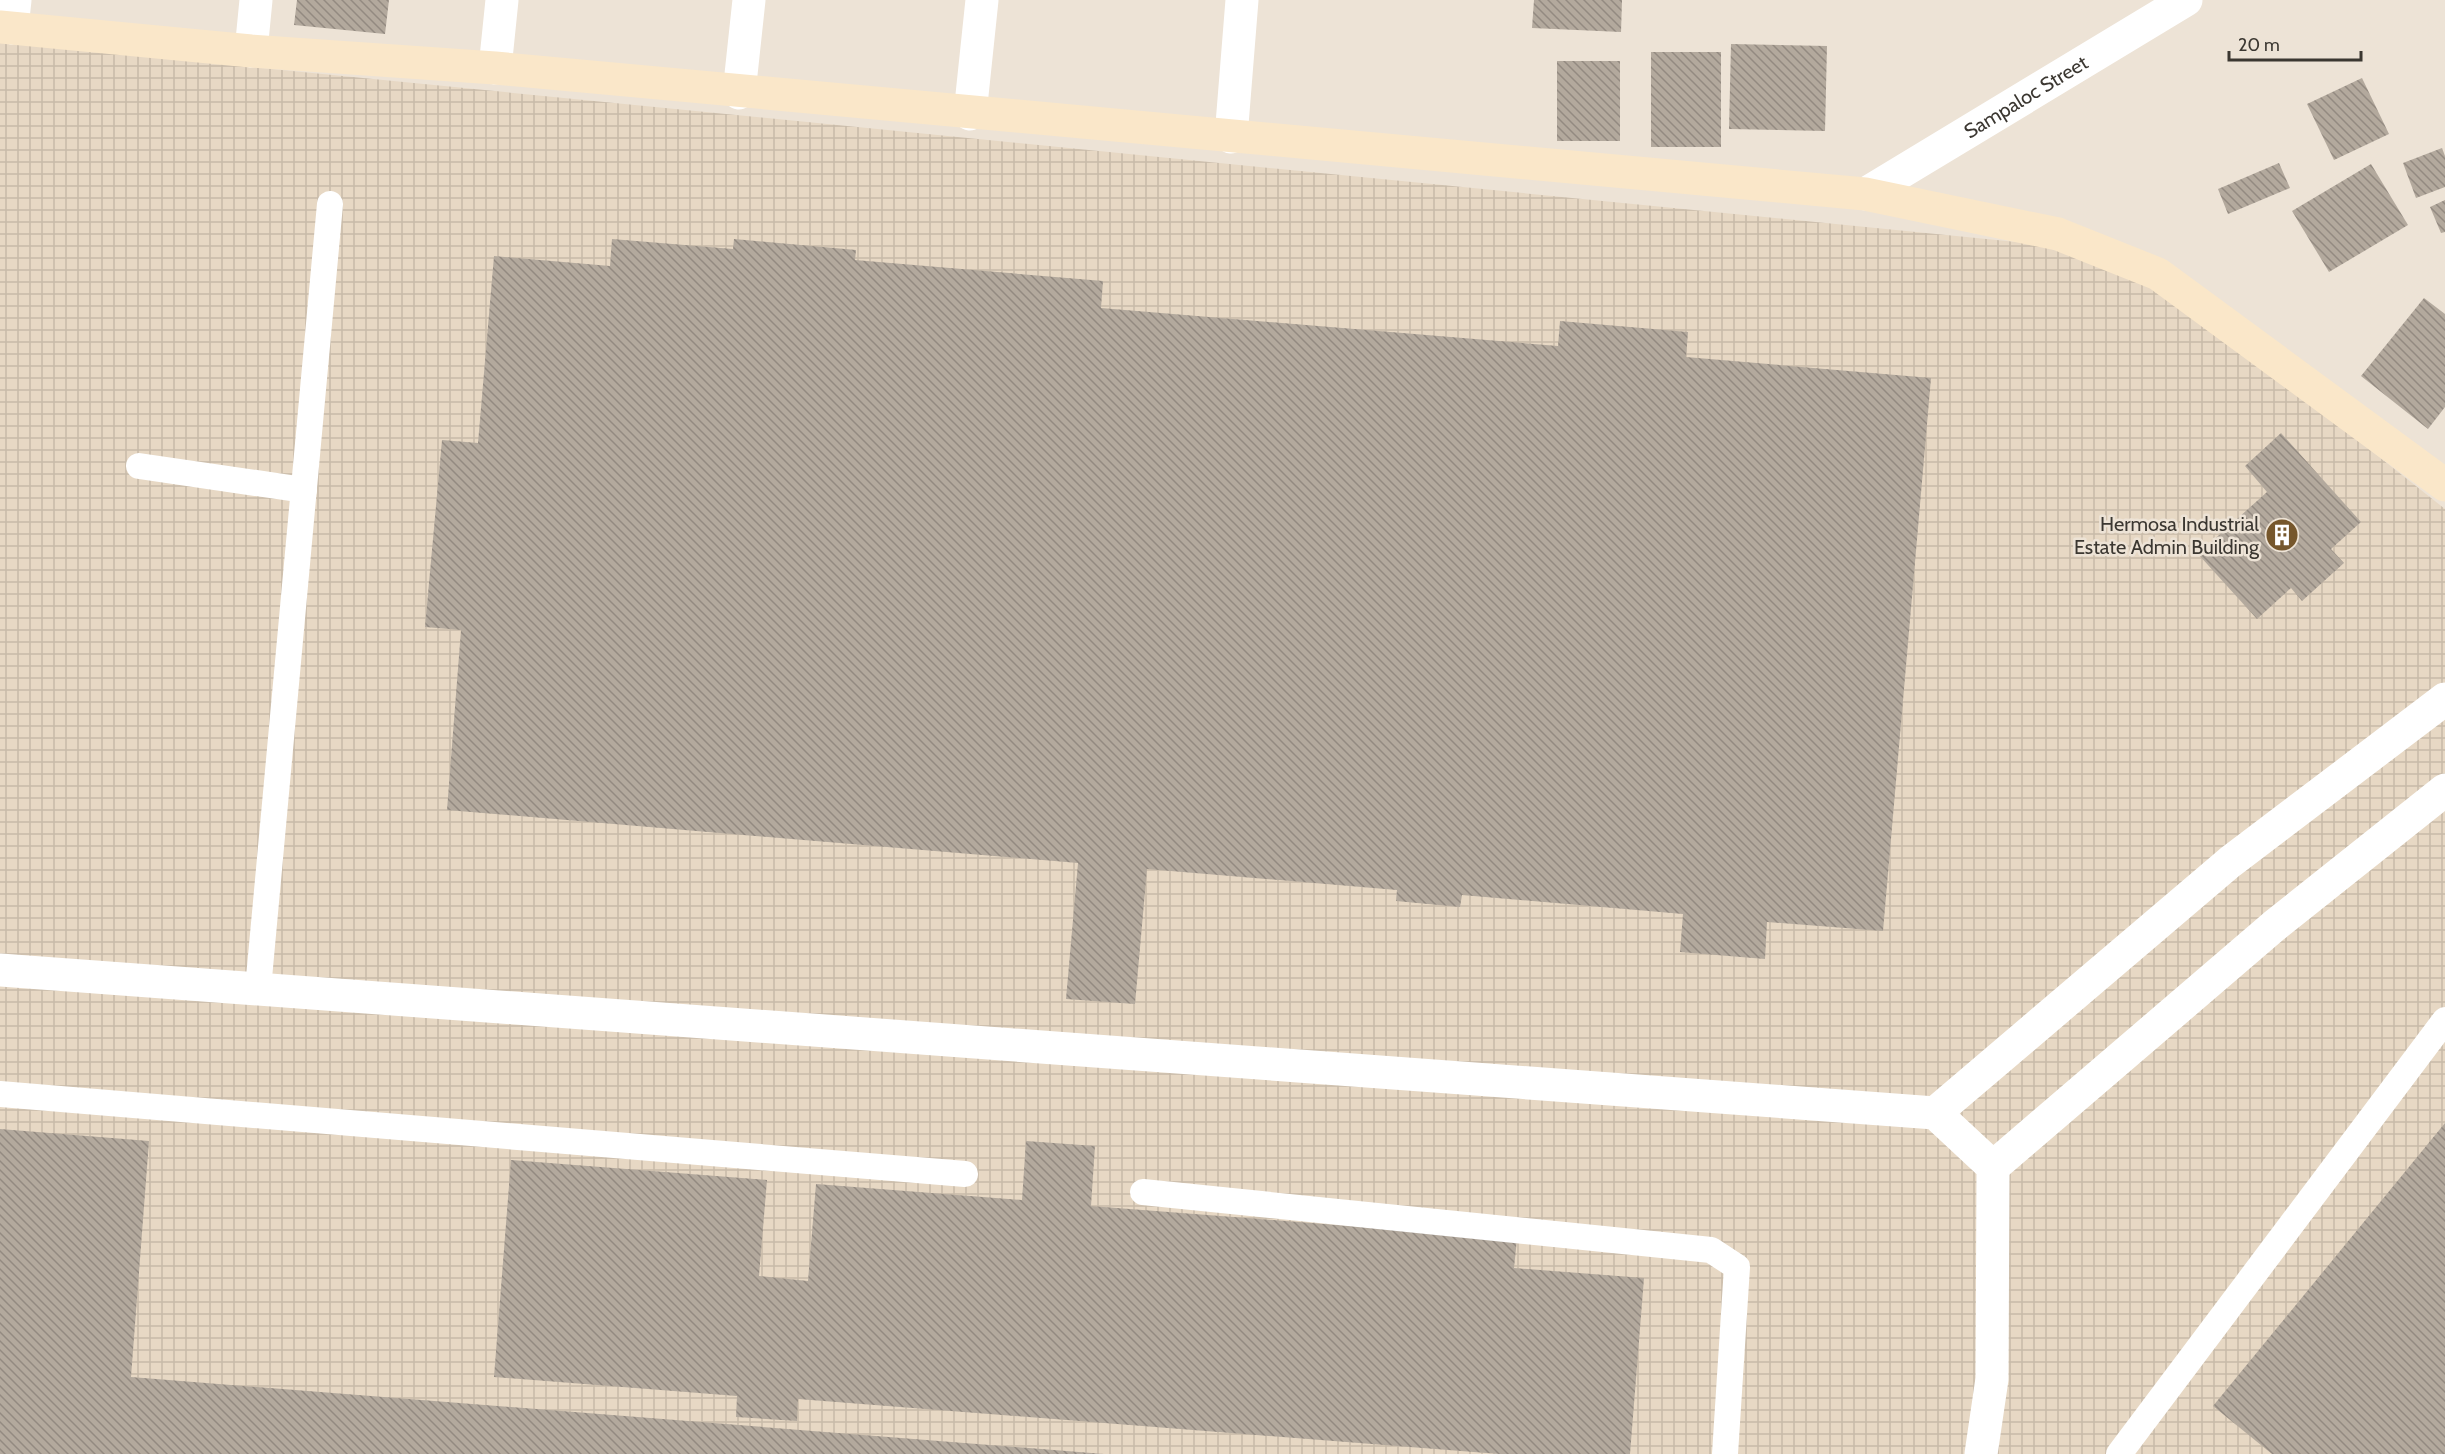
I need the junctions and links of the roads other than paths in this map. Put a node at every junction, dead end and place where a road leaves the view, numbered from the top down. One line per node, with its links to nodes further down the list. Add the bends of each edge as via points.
1 (256, 0): 8 (street)
2 (502, 0): 9 (street)
3 (749, 0): 10 (street)
4 (982, 0): 11 (street)
5 (1242, 0): 12 (street)
6 (2186, 0): 13 (street, Sampaloc Street)
7 (9, 18): 8 (street)
8 (251, 51): 9 (street)
9 (495, 68): 10 (street)
10 (739, 93): 11 (street)
11 (970, 114): 12 (street)
12 (1231, 137): 13 (street)
13 (1865, 194): 16 (street, via 2058,234 2158,274)
14 (330, 204): 17 (lane)
15 (140, 466): 17 (lane)
16 (2445, 485)
17 (304, 489): 21 (lane)
18 (2445, 699): 24 (street, via 2230,862)
19 (2445, 790): 25 (street, via 2274,926)
20 (0, 970): 21 (street)
21 (258, 989): 24 (street)
22 (2445, 1020): 30 (lane)
23 (0, 1095): 26 (lane)
24 (1935, 1113): 25 (street)
25 (1993, 1167): 29 (street, via 1992,1379)
26 (965, 1174)
27 (1143, 1192): 28 (lane, via 1711,1251 1737,1267)
28 (1725, 1454)
29 (1981, 1454)
30 (2119, 1454)

